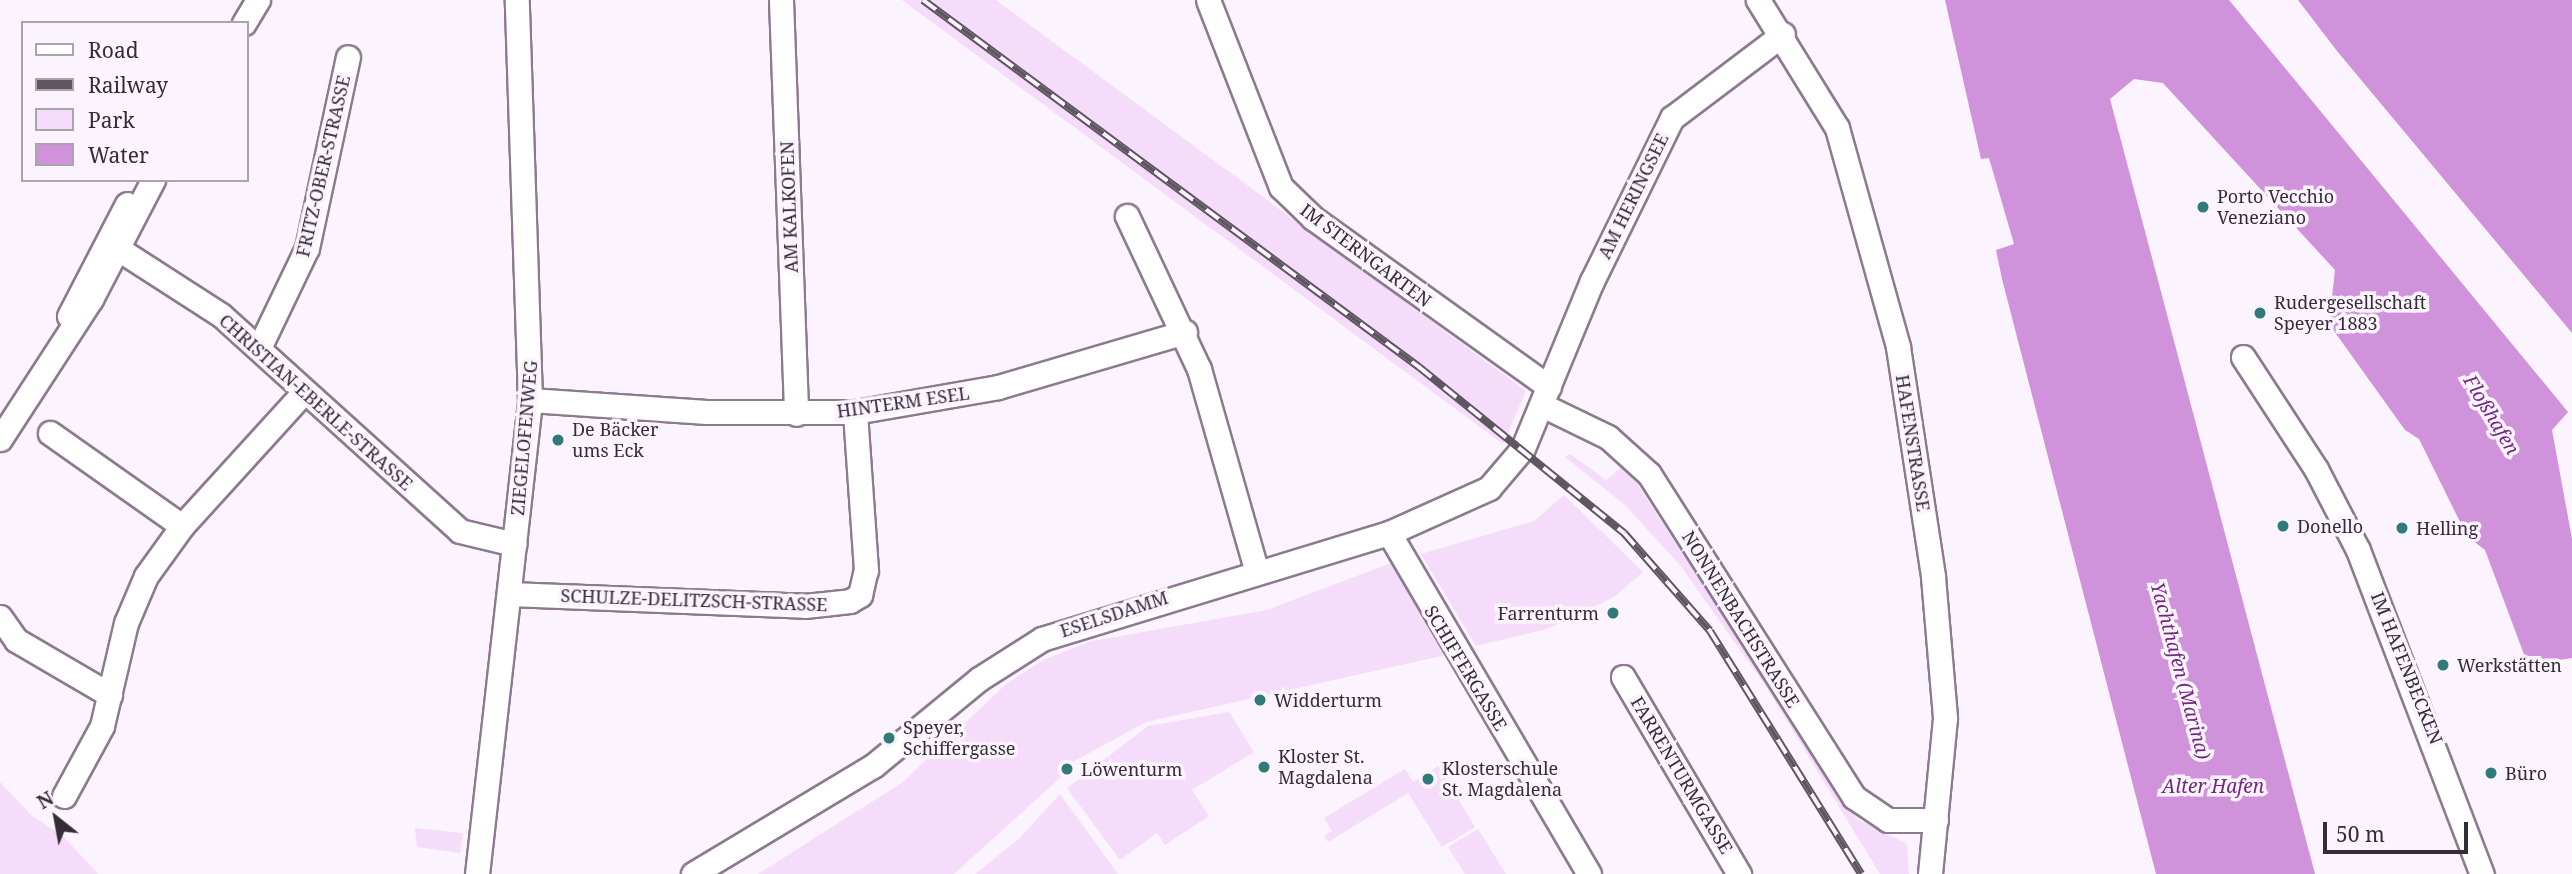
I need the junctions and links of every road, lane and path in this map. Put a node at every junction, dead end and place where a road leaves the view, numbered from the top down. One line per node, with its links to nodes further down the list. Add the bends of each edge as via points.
1 (258, 0): 6 (street)
2 (517, 0): 19 (street, ZIEGELOFENWEG)
3 (781, 0): 21 (street, AM KALKOFEN)
4 (1208, 0): 18 (street, IM STERNGARTEN, via 1281,187 1313,218)
5 (1758, 0): 7 (street, HAFENSTRASSE)
6 (245, 21)
7 (1783, 34): 18 (street, AM HERINGSEE, via 1672,118 1592,281); 33 (street, HAFENSTRASSE, via 1838,128 1898,347 1933,577 1945,719)
8 (348, 57): 15 (street, FRITZ-OBER-STRASSE, via 307,247)
9 (143, 182): 13 (street, via 82,281)
10 (152, 182): 12 (street)
11 (1127, 216): 14 (street)
12 (120, 250): 13 (street); 15 (street, CHRISTIAN-EBERLE-STRASSE, via 196,296)
13 (68, 326): 23 (street)
14 (1185, 332): 20 (street, HINTERM ESEL, via 1020,382); 27 (street)
15 (258, 348): 17 (street, CHRISTIAN-EBERLE-STRASSE)
16 (2243, 356): 39 (street, IM HAFENBECKEN, via 2316,469 2383,605)
17 (304, 392): 24 (street); 26 (street, CHRISTIAN-EBERLE-STRASSE, via 460,531)
18 (1546, 396): 25 (street, ESELSDAMM, via 1523,447 1489,488); 33 (street, NONNENBACHSTRASSE, via 1608,437 1649,474 1854,797 1888,820)
19 (530, 400): 21 (street, HINTERM ESEL); 26 (street, ZIEGELOFENWEG)
20 (855, 412): 21 (street, HINTERM ESEL); 28 (street, SCHULZE-DELITZSCH-STRASSE, via 866,570 860,595 850,601 805,606)
21 (796, 414)
22 (50, 433): 24 (street)
23 (0, 439)
24 (182, 526): 31 (street, via 134,599)
25 (1389, 533): 27 (street, ESELSDAMM); 36 (street, SCHIFFERGASSE)
26 (514, 544): 28 (street, ZIEGELOFENWEG)
27 (1256, 569): 35 (street, ESELSDAMM, via 1042,639 979,679 873,766)
28 (510, 594): 34 (street, ZIEGELOFENWEG)
29 (0, 618): 31 (street, via 16,640)
30 (1623, 677): 37 (street, FARRENTURMGASSE)
31 (110, 695): 32 (street, via 97,740)
32 (64, 796)
33 (1936, 820): 38 (street, HAFENSTRASSE)
34 (477, 874)
35 (693, 874)
36 (1589, 874)
37 (1739, 874)
38 (1930, 874)
39 (2482, 874)

